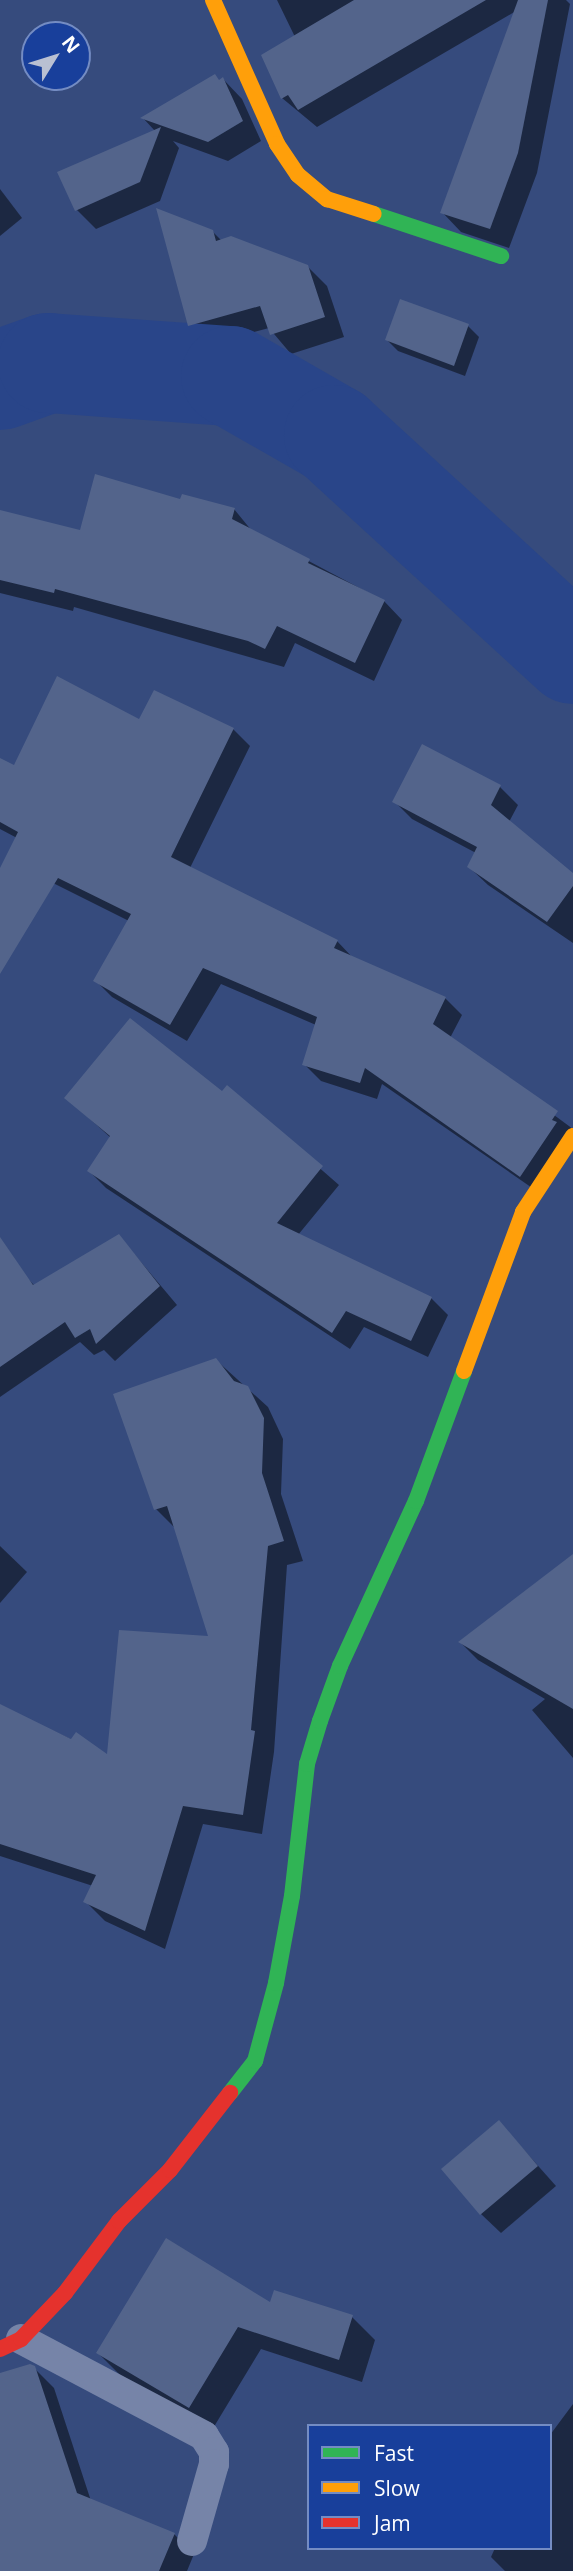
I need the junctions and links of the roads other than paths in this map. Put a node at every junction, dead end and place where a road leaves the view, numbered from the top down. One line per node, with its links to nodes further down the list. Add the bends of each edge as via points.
1 (213, 0): 2 (street, via 277,144 298,175 327,199)
2 (501, 256)
3 (573, 1136): 4 (street, via 523,1212 416,1501 320,1721 307,1764 278,1971 255,2061 170,2170 119,2221 65,2293)
4 (10, 2344): 5 (lane, via 204,2436 214,2452 214,2464)
5 (192, 2541)

